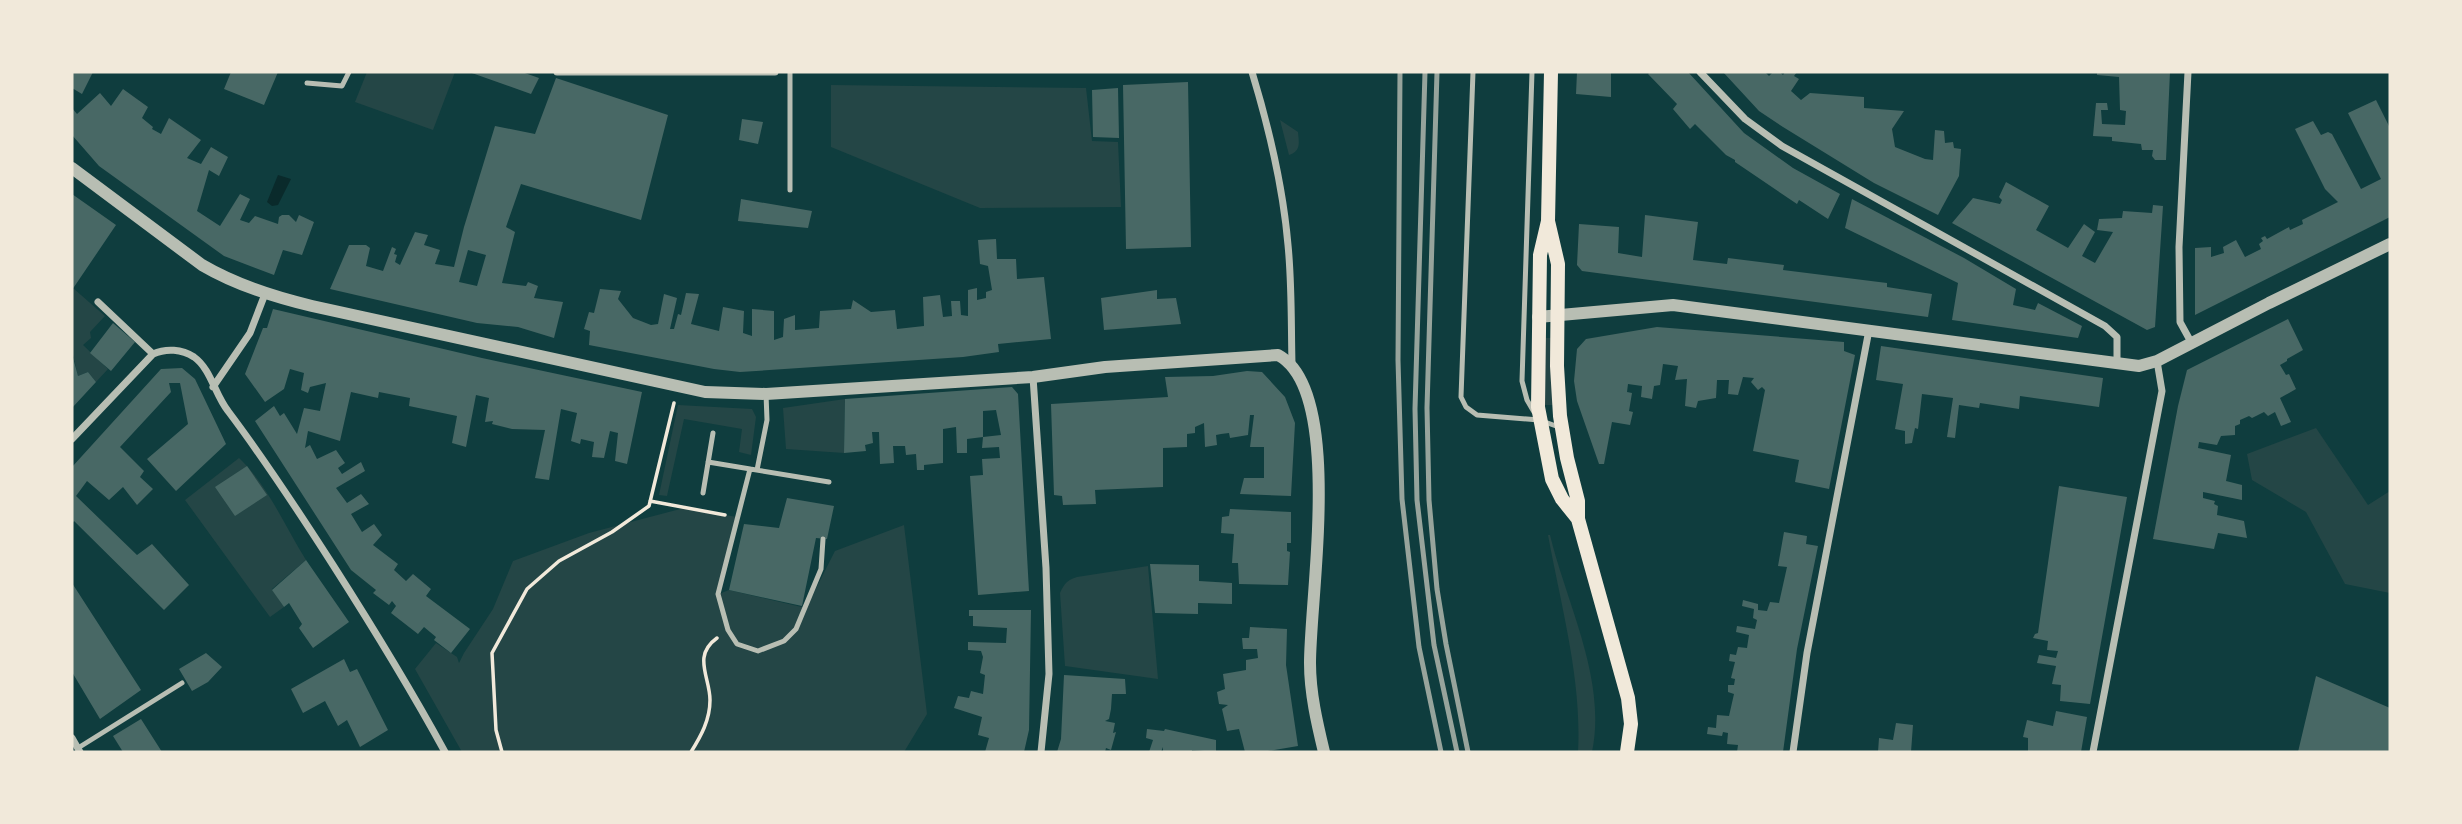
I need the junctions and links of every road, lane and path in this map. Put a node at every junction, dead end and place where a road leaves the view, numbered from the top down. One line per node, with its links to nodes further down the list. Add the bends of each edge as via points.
1 (349, 72): 12 (lane, via 342,86)
2 (556, 72): 3 (street)
3 (586, 72): 4 (street)
4 (775, 72)
5 (790, 72): 14 (lane)
6 (1252, 72): 26 (street, via 1285,218)
7 (1473, 72): 31 (lane, via 1461,397 1477,415)
8 (1532, 72): 19 (lane)
9 (1551, 72): 15 (main road)
10 (1700, 72): 25 (street, via 1745,118 1782,146 2105,326 2117,337)
11 (2188, 72): 22 (street, via 2179,247 2180,322)
12 (307, 83)
13 (72, 168): 17 (street, via 202,265)
14 (790, 190)
15 (1548, 221): 19 (main road); 20 (main road, via 1559,264)
16 (2390, 244): 22 (street)
17 (265, 293): 28 (street, via 241,350); 29 (street)
18 (97, 302): 23 (street)
19 (1531, 317): 20 (street); 31 (main road)
20 (1558, 317): 21 (street, via 1673,305); 32 (main road)
21 (1869, 330): 25 (street); 54 (street, via 1807,653)
22 (2191, 342): 24 (street)
23 (153, 354): 28 (street, via 166,349 192,356); 34 (street)
24 (2157, 361): 25 (street, via 2139,366); 55 (street, via 2162,391)
25 (2117, 363)
26 (1292, 364): 27 (street, via 1270,354); 52 (street, via 1307,390 1318,441 1310,667)
27 (1033, 377): 30 (street); 51 (street, via 1049,674)
28 (213, 387): 48 (street, via 390,654)
29 (678, 387): 30 (street); 40 (path)
30 (766, 394): 37 (lane, via 766,428)
31 (1539, 420): 32 (lane); 42 (main road, via 1552,480)
32 (1562, 428): 42 (main road)
33 (713, 433): 35 (lane)
34 (72, 439)
35 (708, 462): 36 (lane); 39 (lane)
36 (750, 468): 37 (lane); 41 (lane)
37 (757, 470): 38 (lane)
38 (829, 482)
39 (702, 494)
40 (650, 501): 41 (path); 49 (path, via 612,532 559,561 527,589 492,653 496,730)
41 (737, 517): 44 (lane, via 718,594)
42 (1578, 519): 53 (main road, via 1628,698)
43 (823, 539): 44 (lane, via 816,583 796,629 784,641 758,651 737,644)
44 (729, 630): 50 (path, via 709,644 704,657 710,700 704,732)
45 (182, 683): 47 (lane)
46 (72, 738): 47 (street)
47 (79, 750)
48 (445, 752)
49 (502, 752)
50 (691, 752)
51 (1041, 752)
52 (1324, 752)
53 (1627, 752)
54 (1793, 752)
55 (2093, 752)

